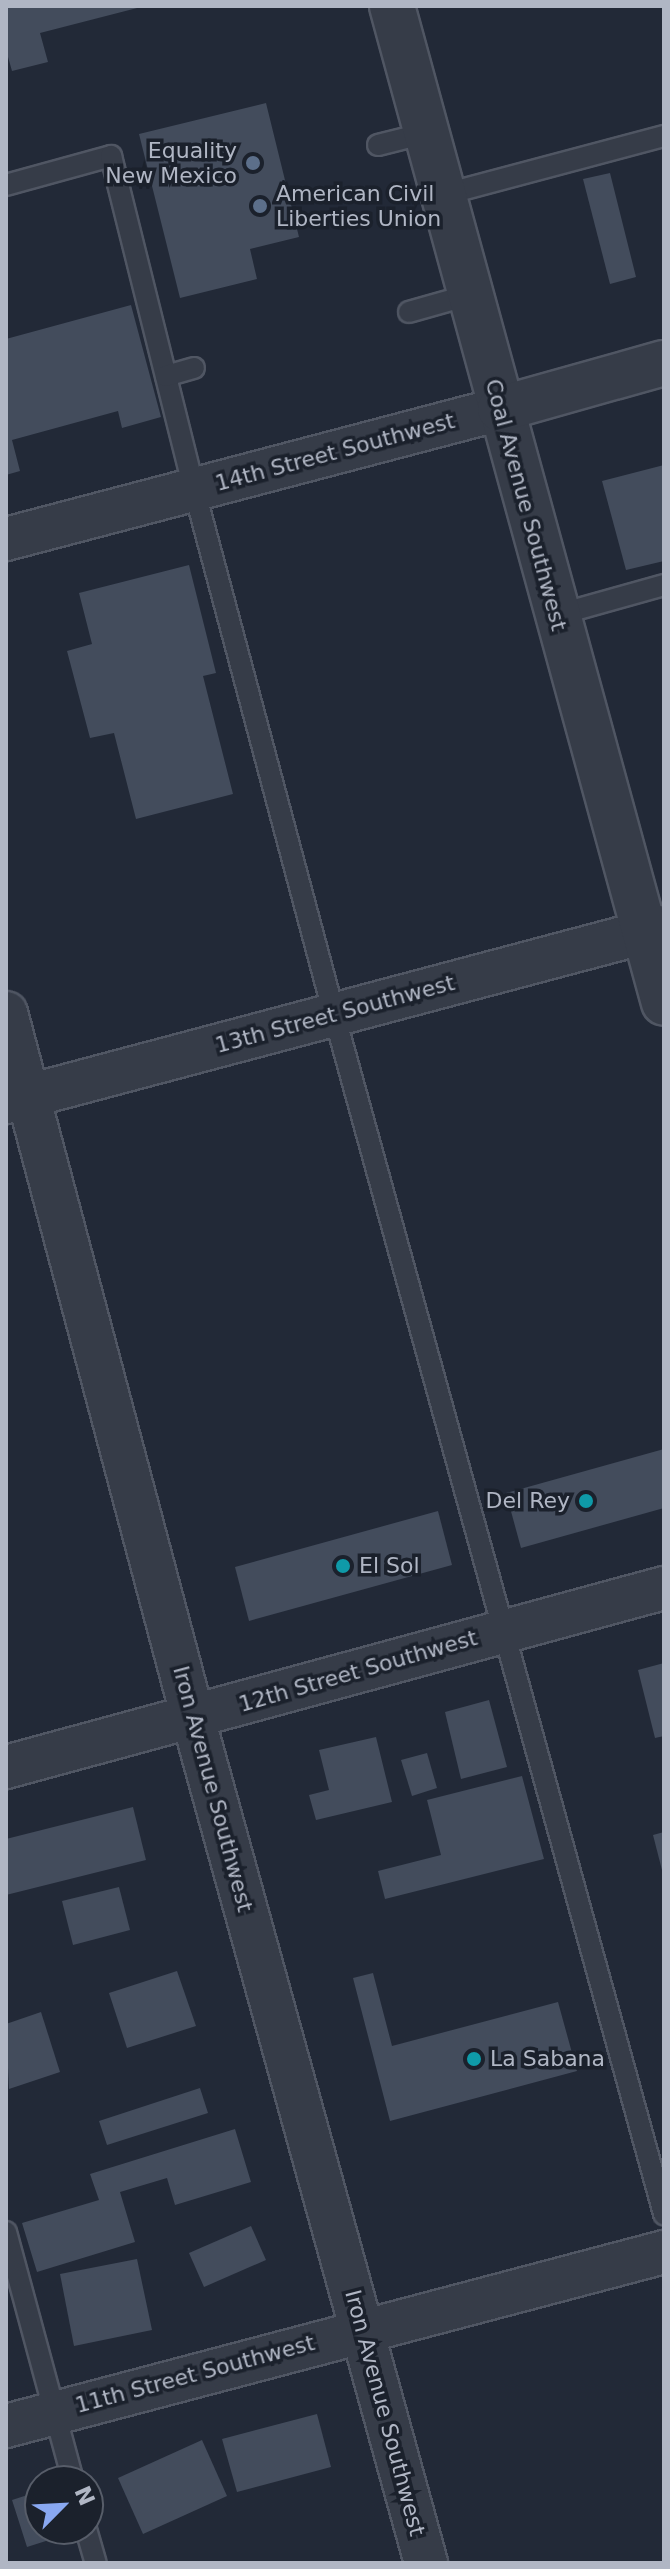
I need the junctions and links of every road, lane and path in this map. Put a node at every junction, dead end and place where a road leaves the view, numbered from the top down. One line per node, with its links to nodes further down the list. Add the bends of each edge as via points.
1 (392, 6): 2 (street, Coal Avenue Southwest)
2 (426, 133): 4 (lane); 6 (street, Coal Avenue Southwest)
3 (664, 136): 6 (lane)
4 (378, 145)
5 (6, 185): 11 (lane, via 111,156)
6 (442, 195): 7 (street, Coal Avenue Southwest)
7 (469, 295): 8 (lane); 12 (street, Coal Avenue Southwest)
8 (409, 312)
9 (664, 363): 12 (street, 14th Street Southwest)
10 (194, 368): 11 (lane)
11 (166, 376): 13 (lane)
12 (500, 409): 13 (street, 14th Street Southwest); 16 (street, Coal Avenue Southwest)
13 (194, 489): 14 (street, 14th Street Southwest); 20 (lane)
14 (6, 539)
15 (664, 585): 16 (lane)
16 (557, 615): 17 (street, Coal Avenue Southwest)
17 (654, 929): 18 (street, Coal Avenue Southwest); 20 (street, 13th Street Southwest)
18 (664, 1003)
19 (6, 1013): 21 (street, Iron Avenue Southwest)
20 (334, 1014): 21 (street, 13th Street Southwest); 23 (lane)
21 (18, 1099): 24 (street, Iron Avenue Southwest)
22 (664, 1588): 23 (street, 12th Street Southwest)
23 (504, 1630): 24 (street, 12th Street Southwest); 26 (lane)
24 (193, 1718): 25 (street, 12th Street Southwest); 29 (street, Iron Avenue Southwest)
25 (6, 1767)
26 (664, 2214)
27 (6, 2232): 30 (lane)
28 (664, 2252): 29 (street, 11th Street Southwest)
29 (361, 2329): 30 (street, 11th Street Southwest); 33 (street, Iron Avenue Southwest)
30 (54, 2412): 31 (street, 11th Street Southwest); 32 (lane)
31 (6, 2426)
32 (69, 2465)
33 (426, 2563)

